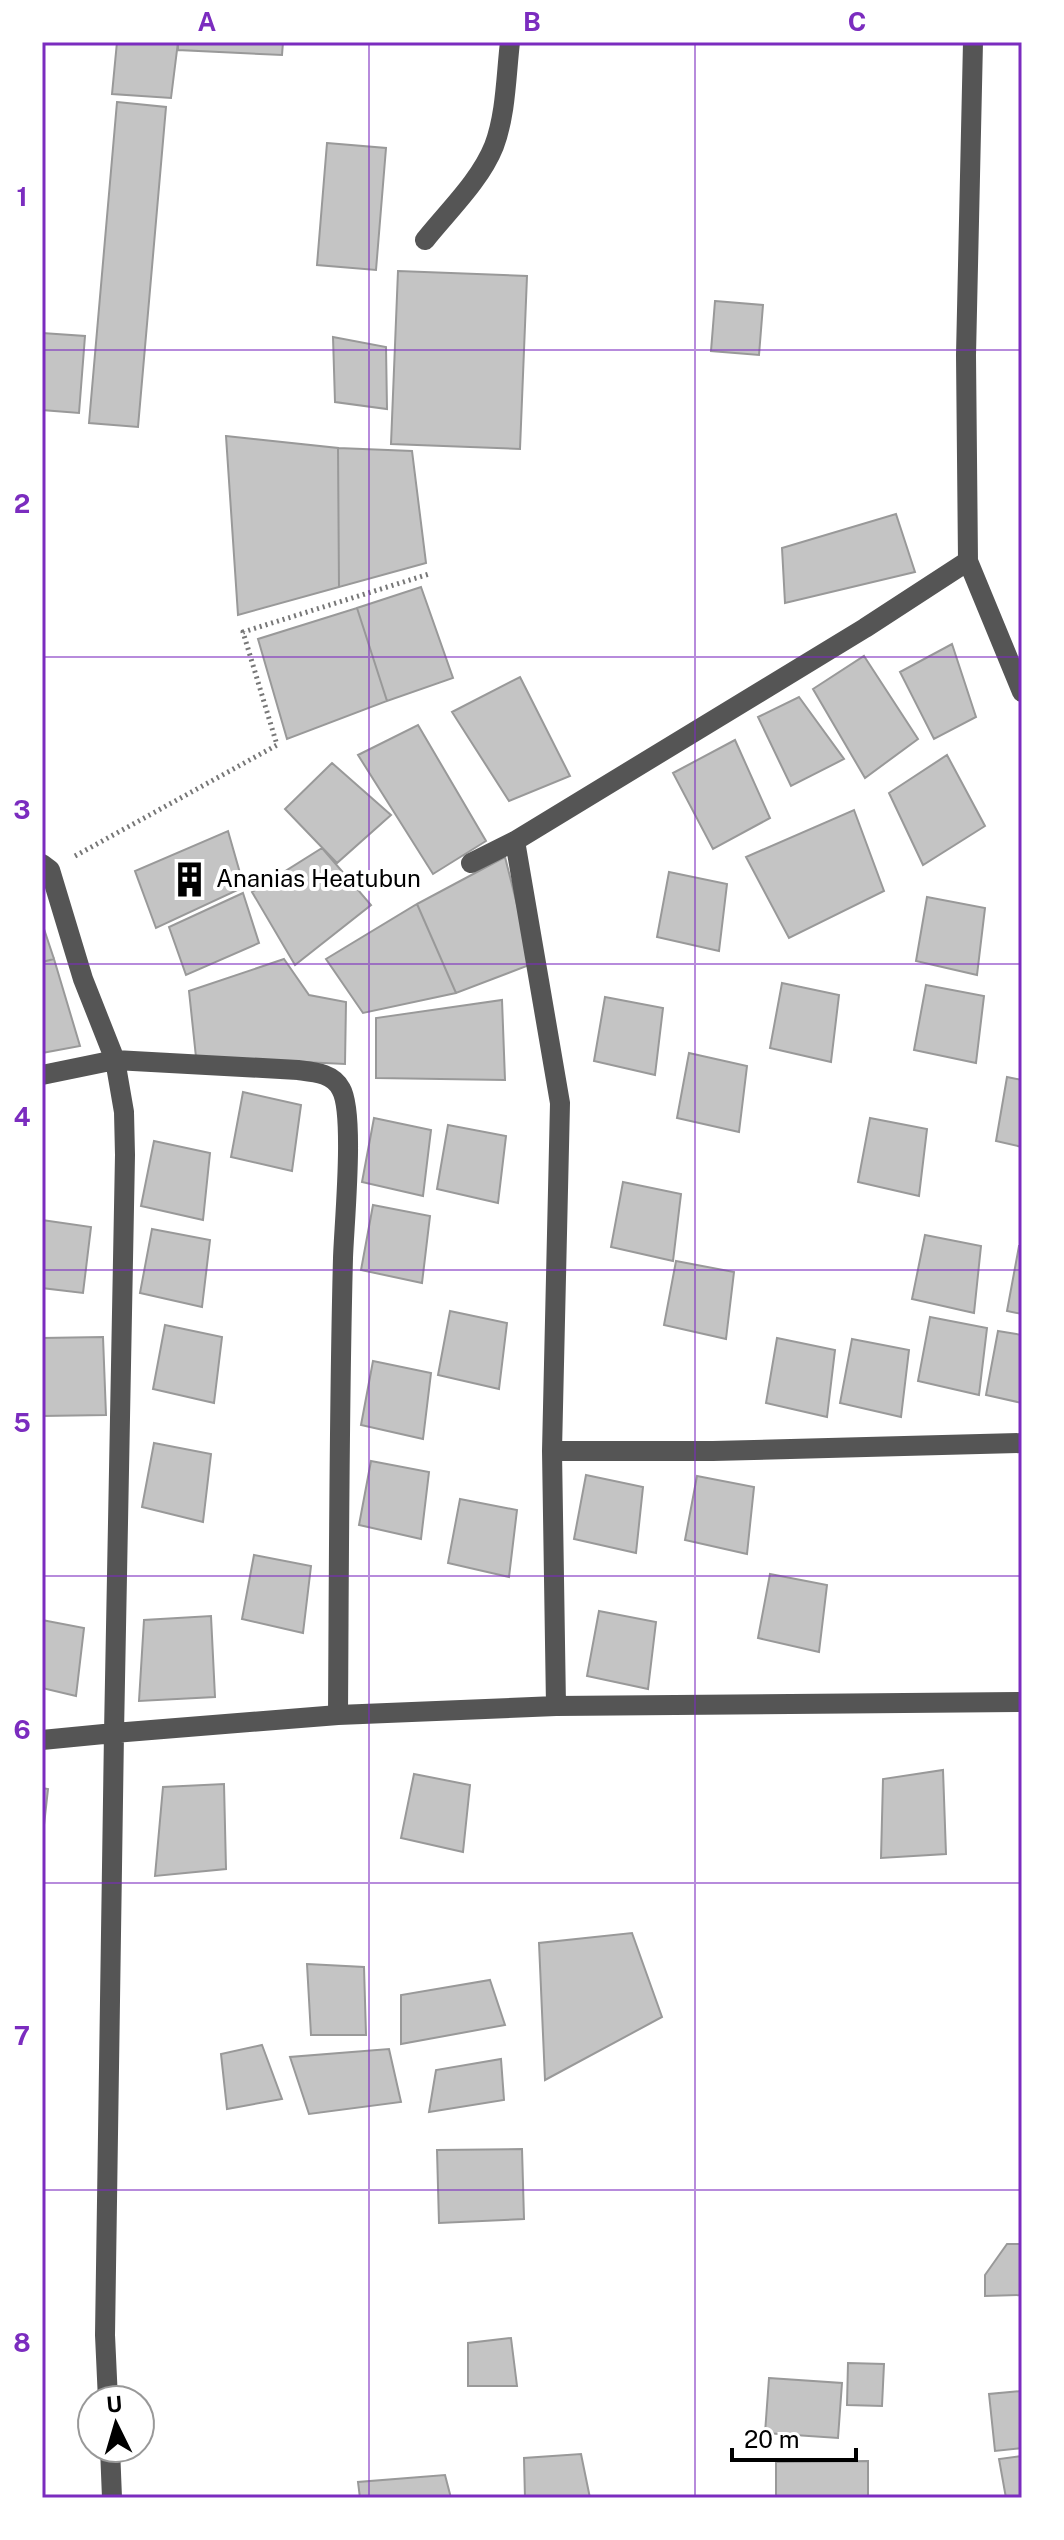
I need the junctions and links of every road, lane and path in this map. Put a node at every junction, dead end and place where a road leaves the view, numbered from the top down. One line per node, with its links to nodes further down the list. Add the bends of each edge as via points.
1 (510, 42): 3 (street, via 494,146)
2 (973, 42): 4 (street)
3 (425, 240)
4 (968, 561): 6 (street); 7 (street)
5 (429, 574): 9 (path, via 243,632 277,745)
6 (1022, 692)
7 (515, 841): 8 (street); 13 (street, via 560,1103)
8 (471, 863)
9 (46, 867): 10 (street)
10 (115, 1060): 11 (street); 16 (street, via 298,1070 321,1073 341,1089 347,1149); 17 (street, via 125,1155)
11 (42, 1075)
12 (1022, 1443): 13 (street)
13 (552, 1451): 15 (street)
14 (1022, 1702): 15 (street)
15 (556, 1706): 16 (street)
16 (338, 1715): 17 (street)
17 (114, 1733): 18 (street); 19 (street)
18 (42, 1740)
19 (107, 2384)
20 (111, 2464): 21 (street)
21 (112, 2498)

